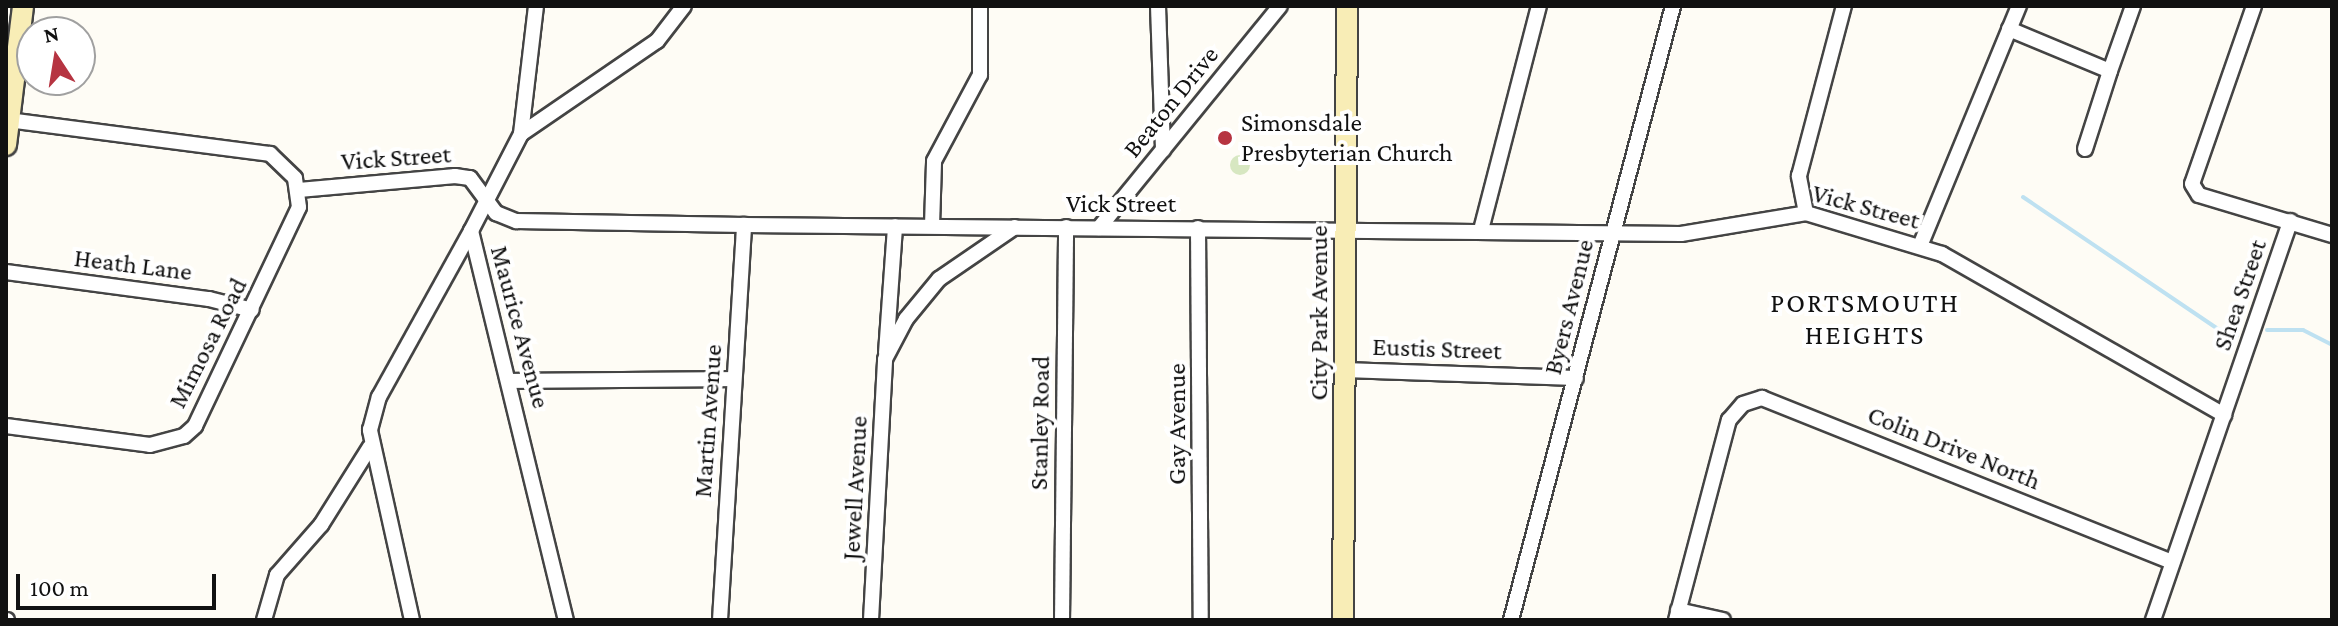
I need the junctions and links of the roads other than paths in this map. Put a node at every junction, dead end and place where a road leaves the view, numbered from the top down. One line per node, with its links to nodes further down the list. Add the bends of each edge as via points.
1 (23, 6): 16 (street)
2 (536, 6): 17 (street, Maurice Avenue)
3 (684, 6): 17 (street, via 657,41)
4 (980, 6): 27 (street, via 980,75 934,161)
5 (1158, 6): 20 (street)
6 (1280, 6): 20 (street, Beaton Drive)
7 (1347, 6): 34 (street, City Park Avenue)
8 (1539, 6): 32 (street)
9 (1673, 6): 35 (street, Byers Avenue)
10 (1844, 6): 23 (street, via 1799,176)
11 (2019, 6): 14 (street)
12 (2133, 6): 15 (street)
13 (2254, 6): 24 (street, Shea Street, via 2192,184 2199,195)
14 (2009, 29): 15 (street); 37 (street)
15 (2110, 71): 19 (street)
16 (9, 120): 18 (street); 21 (street, via 270,154 288,167)
17 (521, 134): 22 (street, Maurice Avenue)
18 (6, 145)
19 (2085, 149)
20 (1163, 150): 30 (street, Beaton Drive)
21 (299, 190): 22 (street, Vick Street, via 455,176 470,178); 39 (street, Mimosa Road, via 294,224)
22 (489, 203): 25 (street, Vick Street, via 502,217 516,221); 33 (street, Maurice Avenue)
23 (1806, 213): 35 (street, Vick Street, via 1711,231); 37 (street, Vick Street)
24 (2290, 221): 36 (street); 45 (street, Shea Street)
25 (744, 225): 26 (street, Vick Street); 43 (street, Martin Avenue)
26 (895, 226): 27 (street, Vick Street); 40 (street, Jewell Avenue)
27 (932, 226): 28 (street, Vick Street)
28 (1015, 227): 29 (street, Vick Street); 40 (street, Jewell Avenue, via 939,279 906,319)
29 (1066, 227): 30 (street, Vick Street); 55 (street, Stanley Road)
30 (1099, 228): 31 (street, Vick Street)
31 (1198, 228): 34 (street, Vick Street); 56 (street, Gay Avenue)
32 (1481, 230): 34 (street, Vick Street); 35 (street, Vick Street)
33 (471, 231): 44 (street, Maurice Avenue); 47 (street, via 379,397)
34 (1345, 232): 41 (street, City Park Avenue)
35 (1613, 232): 42 (street, Byers Avenue)
36 (2332, 235)
37 (1920, 246): 45 (street, Vick Street)
38 (6, 272): 39 (street, Heath Lane, via 209,299)
39 (252, 310): 46 (street, Mimosa Road, via 195,426 174,442 150,445)
40 (885, 359): 54 (street, Jewell Avenue)
41 (1344, 370): 42 (street, Eustis Street); 57 (street, City Park Avenue)
42 (1576, 378): 58 (street, Byers Avenue)
43 (734, 379): 44 (street); 53 (street, Martin Avenue)
44 (510, 381): 52 (street, Maurice Avenue)
45 (2224, 415): 48 (street, Shea Street)
46 (6, 426)
47 (370, 447): 50 (street, via 321,525 277,575); 51 (street)
48 (2172, 562): 49 (street, Colin Drive North, via 1772,399 1743,404 1727,426); 60 (street, Shea Street)
49 (1677, 615): 59 (street)
50 (264, 620)
51 (412, 620)
52 (566, 620)
53 (720, 620)
54 (871, 620)
55 (1062, 620)
56 (1201, 620)
57 (1343, 620)
58 (1511, 620)
59 (1723, 620)
60 (2153, 620)

